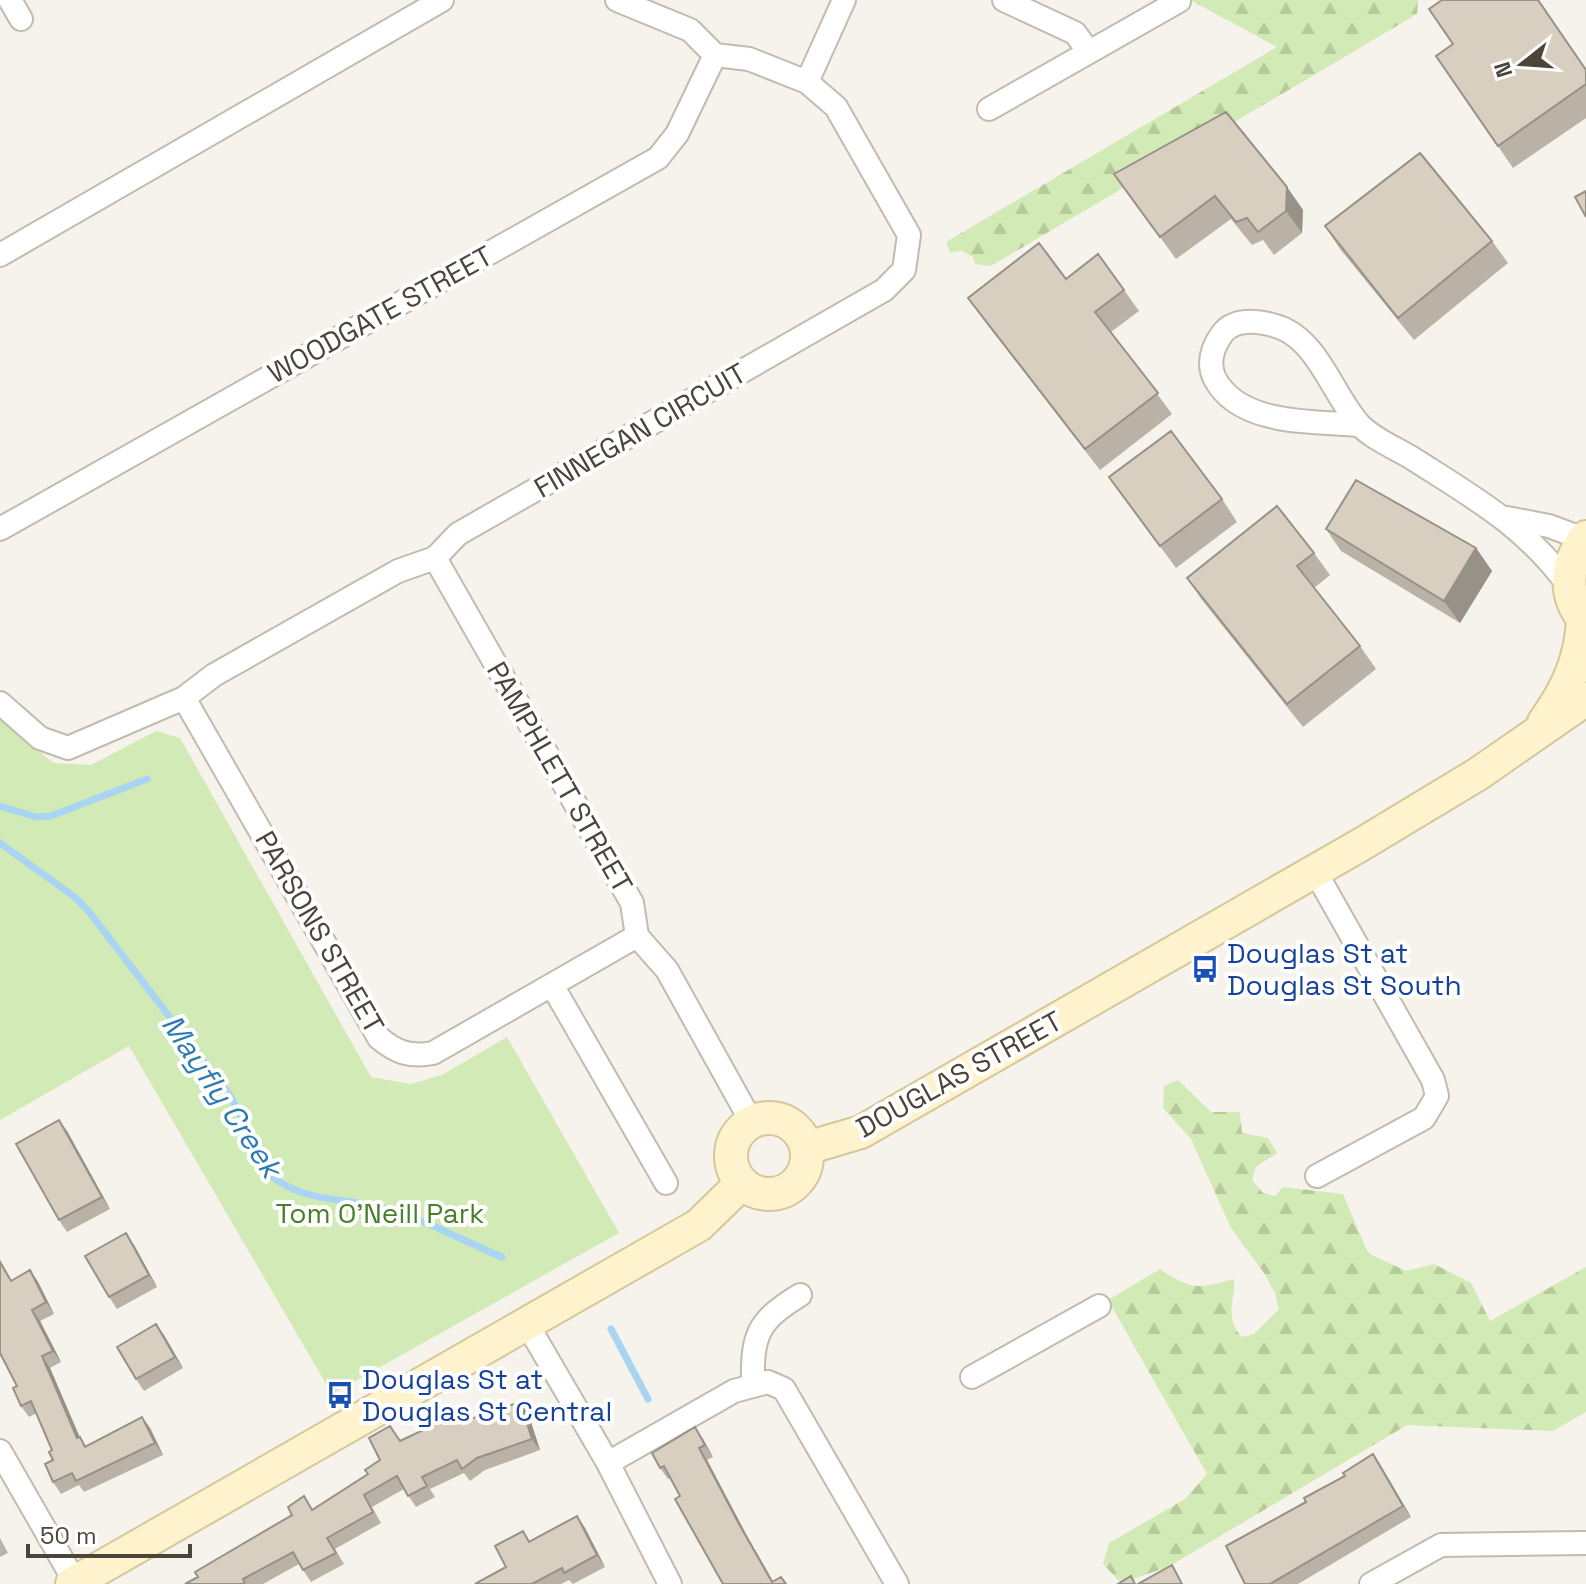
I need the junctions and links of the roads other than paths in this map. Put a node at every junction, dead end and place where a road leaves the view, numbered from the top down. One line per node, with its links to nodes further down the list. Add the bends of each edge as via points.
1 (442, 0): 10 (street)
2 (617, 0): 7 (street, via 690,30)
3 (844, 0): 8 (street)
4 (1004, 0): 6 (street, via 1075,33)
5 (1179, 1): 6 (street)
6 (1089, 52): 9 (street)
7 (715, 55): 8 (street, FINNEGAN CIRCUIT, via 749,59); 13 (street, WOODGATE STREET, via 677,134 658,158)
8 (807, 82): 15 (street, FINNEGAN CIRCUIT, via 836,107 909,235 904,270 884,290 458,534)
9 (989, 109)
10 (0, 255)
11 (1359, 425): 11 (street, via 1261,414 1238,405 1213,375 1216,342 1227,327 1246,321 1286,330 1302,343); 12 (street)
12 (1507, 518): 14 (street); 16 (street)
13 (0, 529)
14 (1585, 538): 16 (main road, via 1569,569)
15 (435, 558): 18 (street, FINNEGAN CIRCUIT, via 398,571 214,675); 23 (street, PAMPHLETT STREET, via 632,903)
16 (1569, 586): 17 (main road)
17 (1584, 621): 21 (main road, DOUGLAS STREET, via 1580,654 1565,693)
18 (184, 698): 20 (street, FINNEGAN CIRCUIT, via 68,748 40,738); 24 (street, PARSONS STREET, via 379,1038 393,1050 414,1056 433,1053)
19 (1586, 699): 21 (main road, DOUGLAS STREET)
20 (0, 703)
21 (1533, 737): 22 (main road, DOUGLAS STREET)
22 (1315, 871): 26 (main road, DOUGLAS STREET, via 861,1132); 27 (street, via 1433,1080 1437,1096 1424,1118)
23 (637, 936): 24 (street, PARSONS STREET); 25 (street, PAMPHLETT STREET, via 667,970)
24 (552, 985): 28 (street)
25 (751, 1121): 26 (main road, via 786,1121); 29 (main road, via 731,1150 733,1171)
26 (807, 1148): 29 (main road, via 806,1168 787,1190 768,1195)
27 (1317, 1176)
28 (666, 1183)
29 (742, 1183): 32 (main road, via 699,1225)
30 (800, 1295): 34 (street, via 761,1325)
31 (1099, 1306): 33 (street)
32 (527, 1324): 36 (street); 38 (main road)
33 (972, 1377)
34 (753, 1383): 36 (street); 40 (street, via 784,1389)
35 (0, 1451): 38 (street)
36 (608, 1463): 39 (street)
37 (1586, 1543): 41 (street, via 1441,1545)
38 (74, 1583)
39 (670, 1584)
40 (897, 1584)
41 (1371, 1584)

